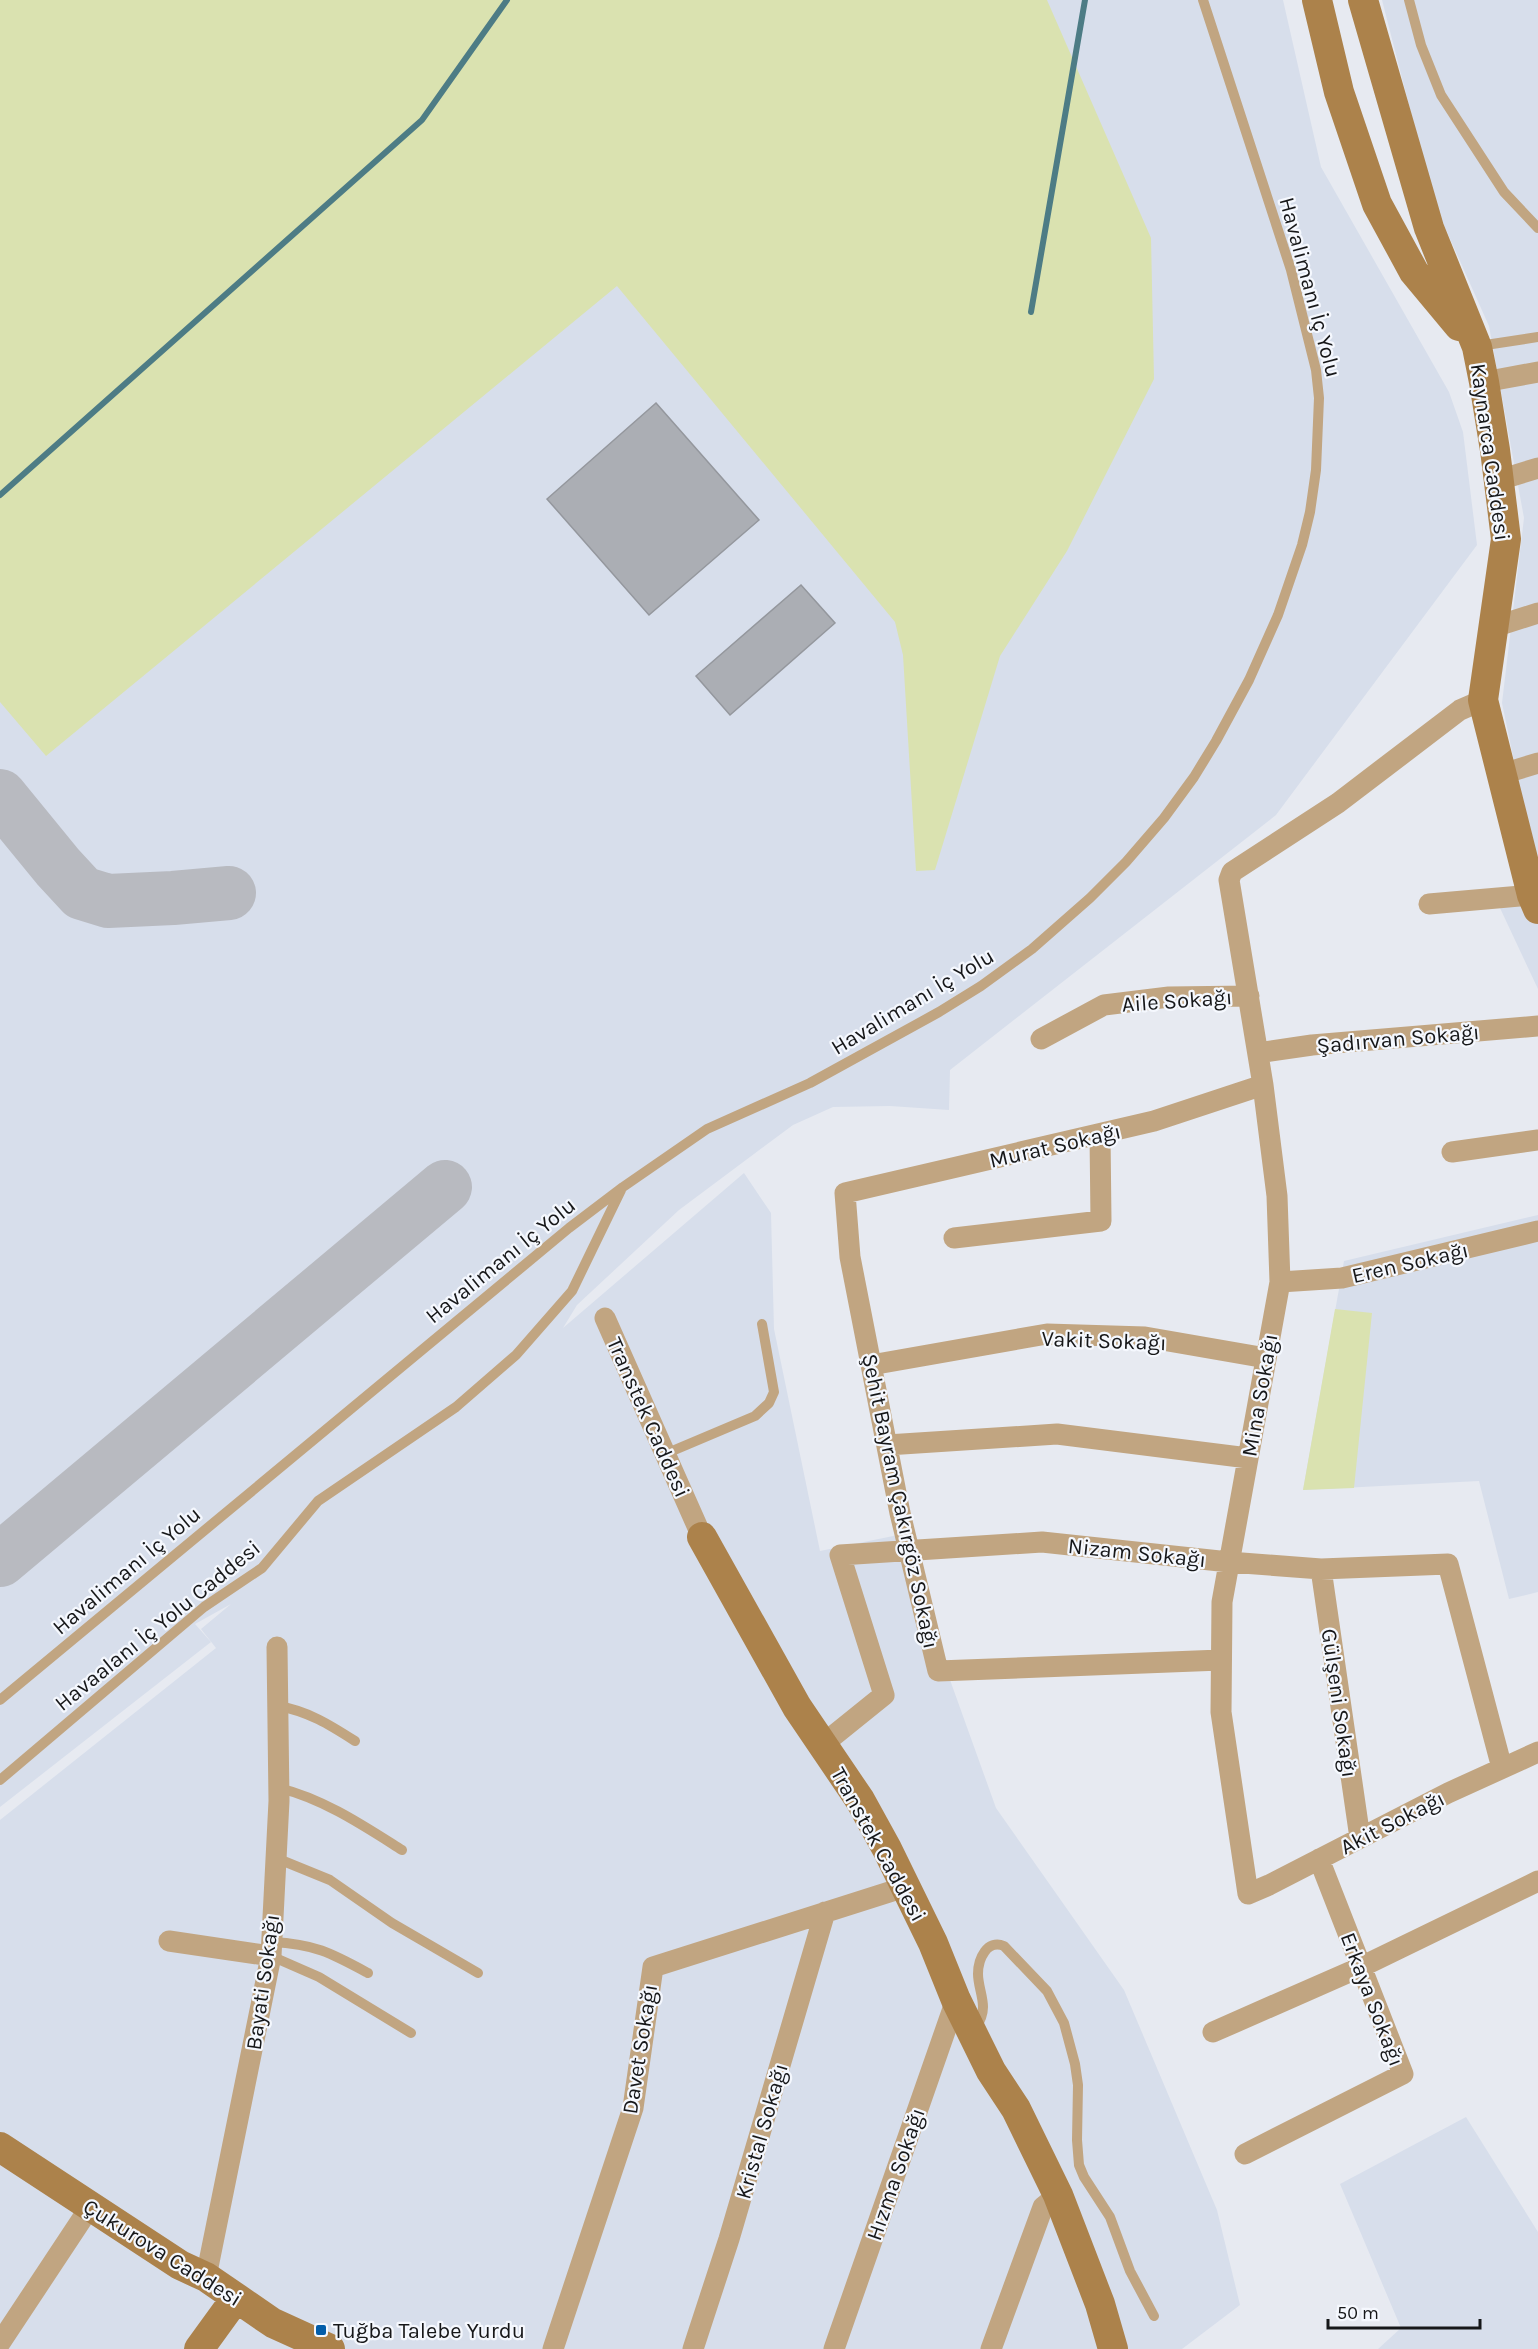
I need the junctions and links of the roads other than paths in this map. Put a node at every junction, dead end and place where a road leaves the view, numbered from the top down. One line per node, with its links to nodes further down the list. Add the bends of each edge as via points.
1 (1203, 0): 27 (lane, Havalimanı İç Yolu, via 1291,270 1314,360 1319,398 1316,470 1302,545 1278,615 1249,680 1194,777 1164,818 1090,898 1032,949 939,1012 810,1083 707,1129)
2 (1317, 0): 7 (street, Kaynarca Caddesi, via 1339,92 1377,204 1414,273)
3 (1363, 0): 7 (street, Kaynarca Caddesi, via 1429,228)
4 (1409, 0): 5 (lane, via 1420,45 1441,94 1504,192)
5 (1538, 228)
6 (1538, 337): 7 (lane)
7 (1477, 347): 9 (street, Kaynarca Caddesi)
8 (1538, 372): 9 (street)
9 (1484, 382): 11 (street, Kaynarca Caddesi)
10 (1538, 468): 11 (street)
11 (1499, 480): 13 (street, Kaynarca Caddesi, via 1506,539)
12 (1538, 613): 13 (street)
13 (1494, 627): 14 (street, Kaynarca Caddesi)
14 (1484, 700): 16 (street, Kaynarca Caddesi); 19 (street, Mina Sokağı, via 1460,710 1338,803 1232,872 1229,880)
15 (1538, 762): 16 (street)
16 (1502, 774): 17 (street, Kaynarca Caddesi)
17 (1535, 902): 18 (street)
18 (1429, 904)
19 (1249, 996): 21 (street, Aile Sokağı, via 1169,997 1104,1005); 22 (street, Mina Sokağı)
20 (1538, 1026): 22 (street, Şadırvan Sokağı)
21 (1041, 1039)
22 (1258, 1053): 23 (street, Mina Sokağı)
23 (1263, 1085): 24 (street, Murat Sokağı, via 1155,1121); 31 (street, Mina Sokağı, via 1277,1196)
24 (1100, 1134): 28 (street, Murat Sokağı); 30 (street, via 1101,1221)
25 (1538, 1140): 26 (street)
26 (1452, 1152)
27 (622, 1187): 45 (lane, Havalimanı İç Yolu); 51 (lane, Havaalanı İç Yolu Caddesi, via 572,1291 516,1355 456,1407 318,1501 262,1568 204,1607)
28 (845, 1193): 35 (street, Şehit Bayram Çakırgöz Sokağı, via 850,1257)
29 (1538, 1231): 31 (street, Eren Sokağı, via 1342,1278)
30 (954, 1238)
31 (1280, 1282): 34 (street, Mina Sokağı)
32 (605, 1318): 37 (street, Transtek Caddesi)
33 (762, 1324): 37 (lane, via 774,1392 769,1403 755,1416)
34 (1266, 1358): 35 (street, Vakit Sokağı, via 1145,1337 1047,1334); 38 (street, Mina Sokağı)
35 (871, 1365): 36 (street, Şehit Bayram Çakırgöz Sokağı)
36 (886, 1445): 38 (street, via 1057,1434); 40 (street, Şehit Bayram Çakırgöz Sokağı)
37 (665, 1454): 39 (street, Transtek Caddesi)
38 (1248, 1458): 41 (street, Mina Sokağı)
39 (702, 1537): 48 (street, Transtek Caddesi)
40 (909, 1551): 41 (street, Nizam Sokağı, via 1042,1542); 44 (street, Şehit Bayram Çakırgöz Sokağı, via 938,1671); 48 (street, Nizam Sokağı, via 840,1555 884,1695)
41 (1229, 1562): 42 (street, Nizam Sokağı); 44 (street, Mina Sokağı, via 1222,1602)
42 (1321, 1569): 50 (street, Nizam Sokağı, via 1448,1564); 53 (street, Gülşeni Sokağı)
43 (277, 1647): 46 (street, Bayati Sokağı)
44 (1221, 1660): 59 (street, Mina Sokağı, via 1221,1712)
45 (0, 1700)
46 (278, 1706): 47 (lane, via 324,1720); 52 (street, Bayati Sokağı)
47 (355, 1741)
48 (822, 1745): 58 (street, Transtek Caddesi, via 860,1800)
49 (1538, 1752): 50 (street, Akit Sokağı)
50 (1503, 1768): 53 (street, Akit Sokağı)
51 (0, 1780)
52 (279, 1788): 54 (lane, via 310,1798); 55 (street, Bayati Sokağı)
53 (1360, 1838): 56 (street, Akit Sokağı)
54 (402, 1850)
55 (276, 1858): 62 (street, Bayati Sokağı); 65 (lane, via 330,1880 392,1923)
56 (1319, 1859): 59 (street, Akit Sokağı); 63 (street, Erkaya Sokağı)
57 (1538, 1881): 63 (street)
58 (905, 1887): 60 (street, Davet Sokağı); 66 (street, Transtek Caddesi)
59 (1248, 1894)
60 (825, 1912): 80 (street, Davet Sokağı, via 653,1967 633,2108); 81 (street, Kristal Sokağı)
61 (169, 1941): 62 (street)
62 (271, 1949): 64 (lane, via 292,1943 321,1949); 69 (lane); 74 (street, Bayati Sokağı)
63 (1361, 1967): 68 (street); 71 (street, Erkaya Sokağı, via 1403,2074)
64 (368, 1973)
65 (478, 1973)
66 (956, 2000): 67 (street, Transtek Caddesi); 82 (street, Hızma Sokağı)
67 (973, 2032): 72 (street, Transtek Caddesi); 76 (lane, via 982,2014 980,1963 986,1949 999,1944 1042,1984 1064,2023 1078,2085 1079,2165 1110,2217 1130,2271)
68 (1214, 2032)
69 (411, 2033)
70 (0, 2147): 73 (street, Çukurova Caddesi)
71 (1245, 2154)
72 (1058, 2195): 83 (street, via 1043,2207); 84 (street, Transtek Caddesi)
73 (90, 2206): 74 (street, Çukurova Caddesi, via 180,2265); 77 (street)
74 (206, 2277): 75 (street, Çukurova Caddesi)
75 (236, 2298): 78 (street); 79 (street, Çukurova Caddesi, via 273,2323)
76 (1154, 2316)
77 (0, 2343)
78 (199, 2349)
79 (330, 2349)
80 (553, 2349)
81 (693, 2349)
82 (834, 2349)
83 (991, 2349)
84 (1113, 2349)

